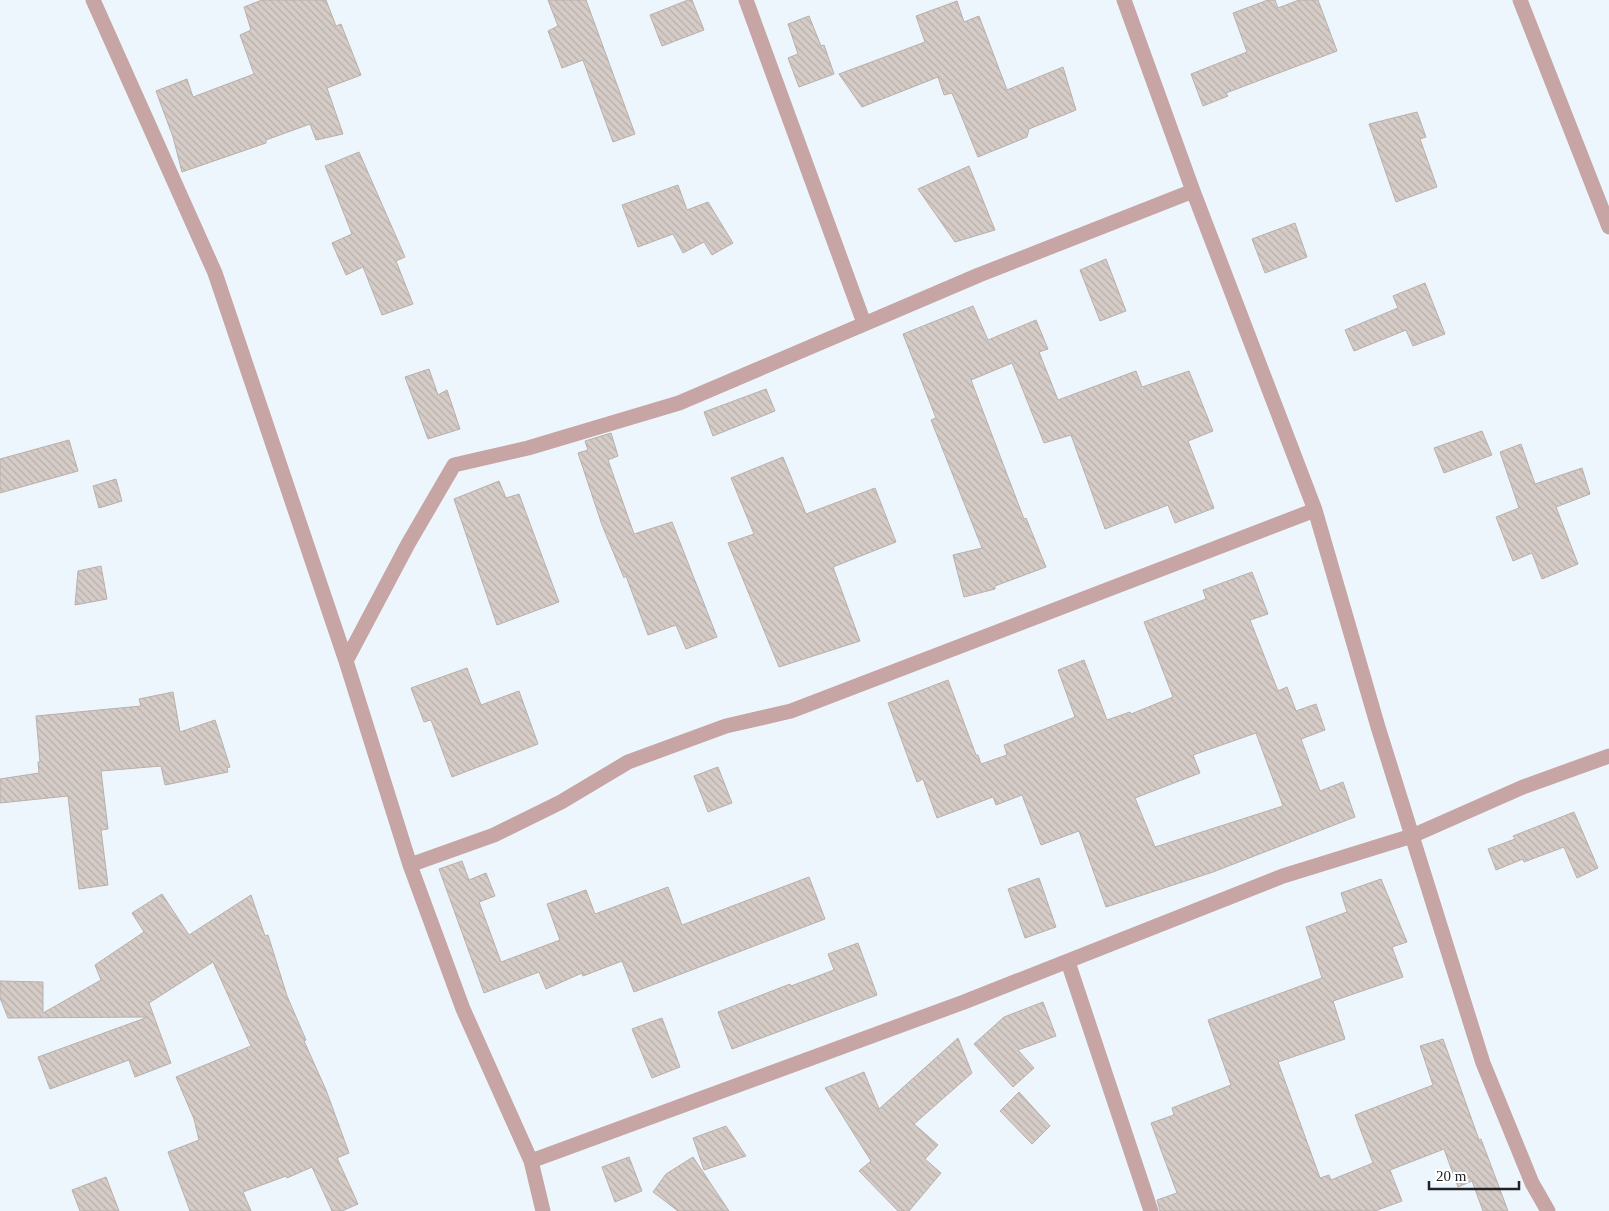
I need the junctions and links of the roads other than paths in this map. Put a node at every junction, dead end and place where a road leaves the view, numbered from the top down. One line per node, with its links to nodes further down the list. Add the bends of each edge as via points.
1 (93, 0): 9 (street, via 215,273)
2 (746, 0): 7 (street)
3 (1124, 0): 5 (street)
4 (1520, 0): 6 (street)
5 (1193, 191): 7 (street); 8 (street)
6 (1609, 227)
7 (864, 323): 9 (street, via 679,404 528,448 454,465)
8 (1315, 510): 11 (street); 12 (street, via 792,711 726,726 628,762 561,802 494,835)
9 (346, 661): 12 (street)
10 (1609, 756): 11 (street, via 1523,787)
11 (1412, 836): 13 (street, via 1283,876); 17 (street, via 1483,1064 1532,1183)
12 (410, 865): 14 (street, via 463,1009)
13 (1068, 962): 14 (street); 16 (street)
14 (531, 1161): 15 (street)
15 (543, 1211)
16 (1151, 1211)
17 (1548, 1211)

